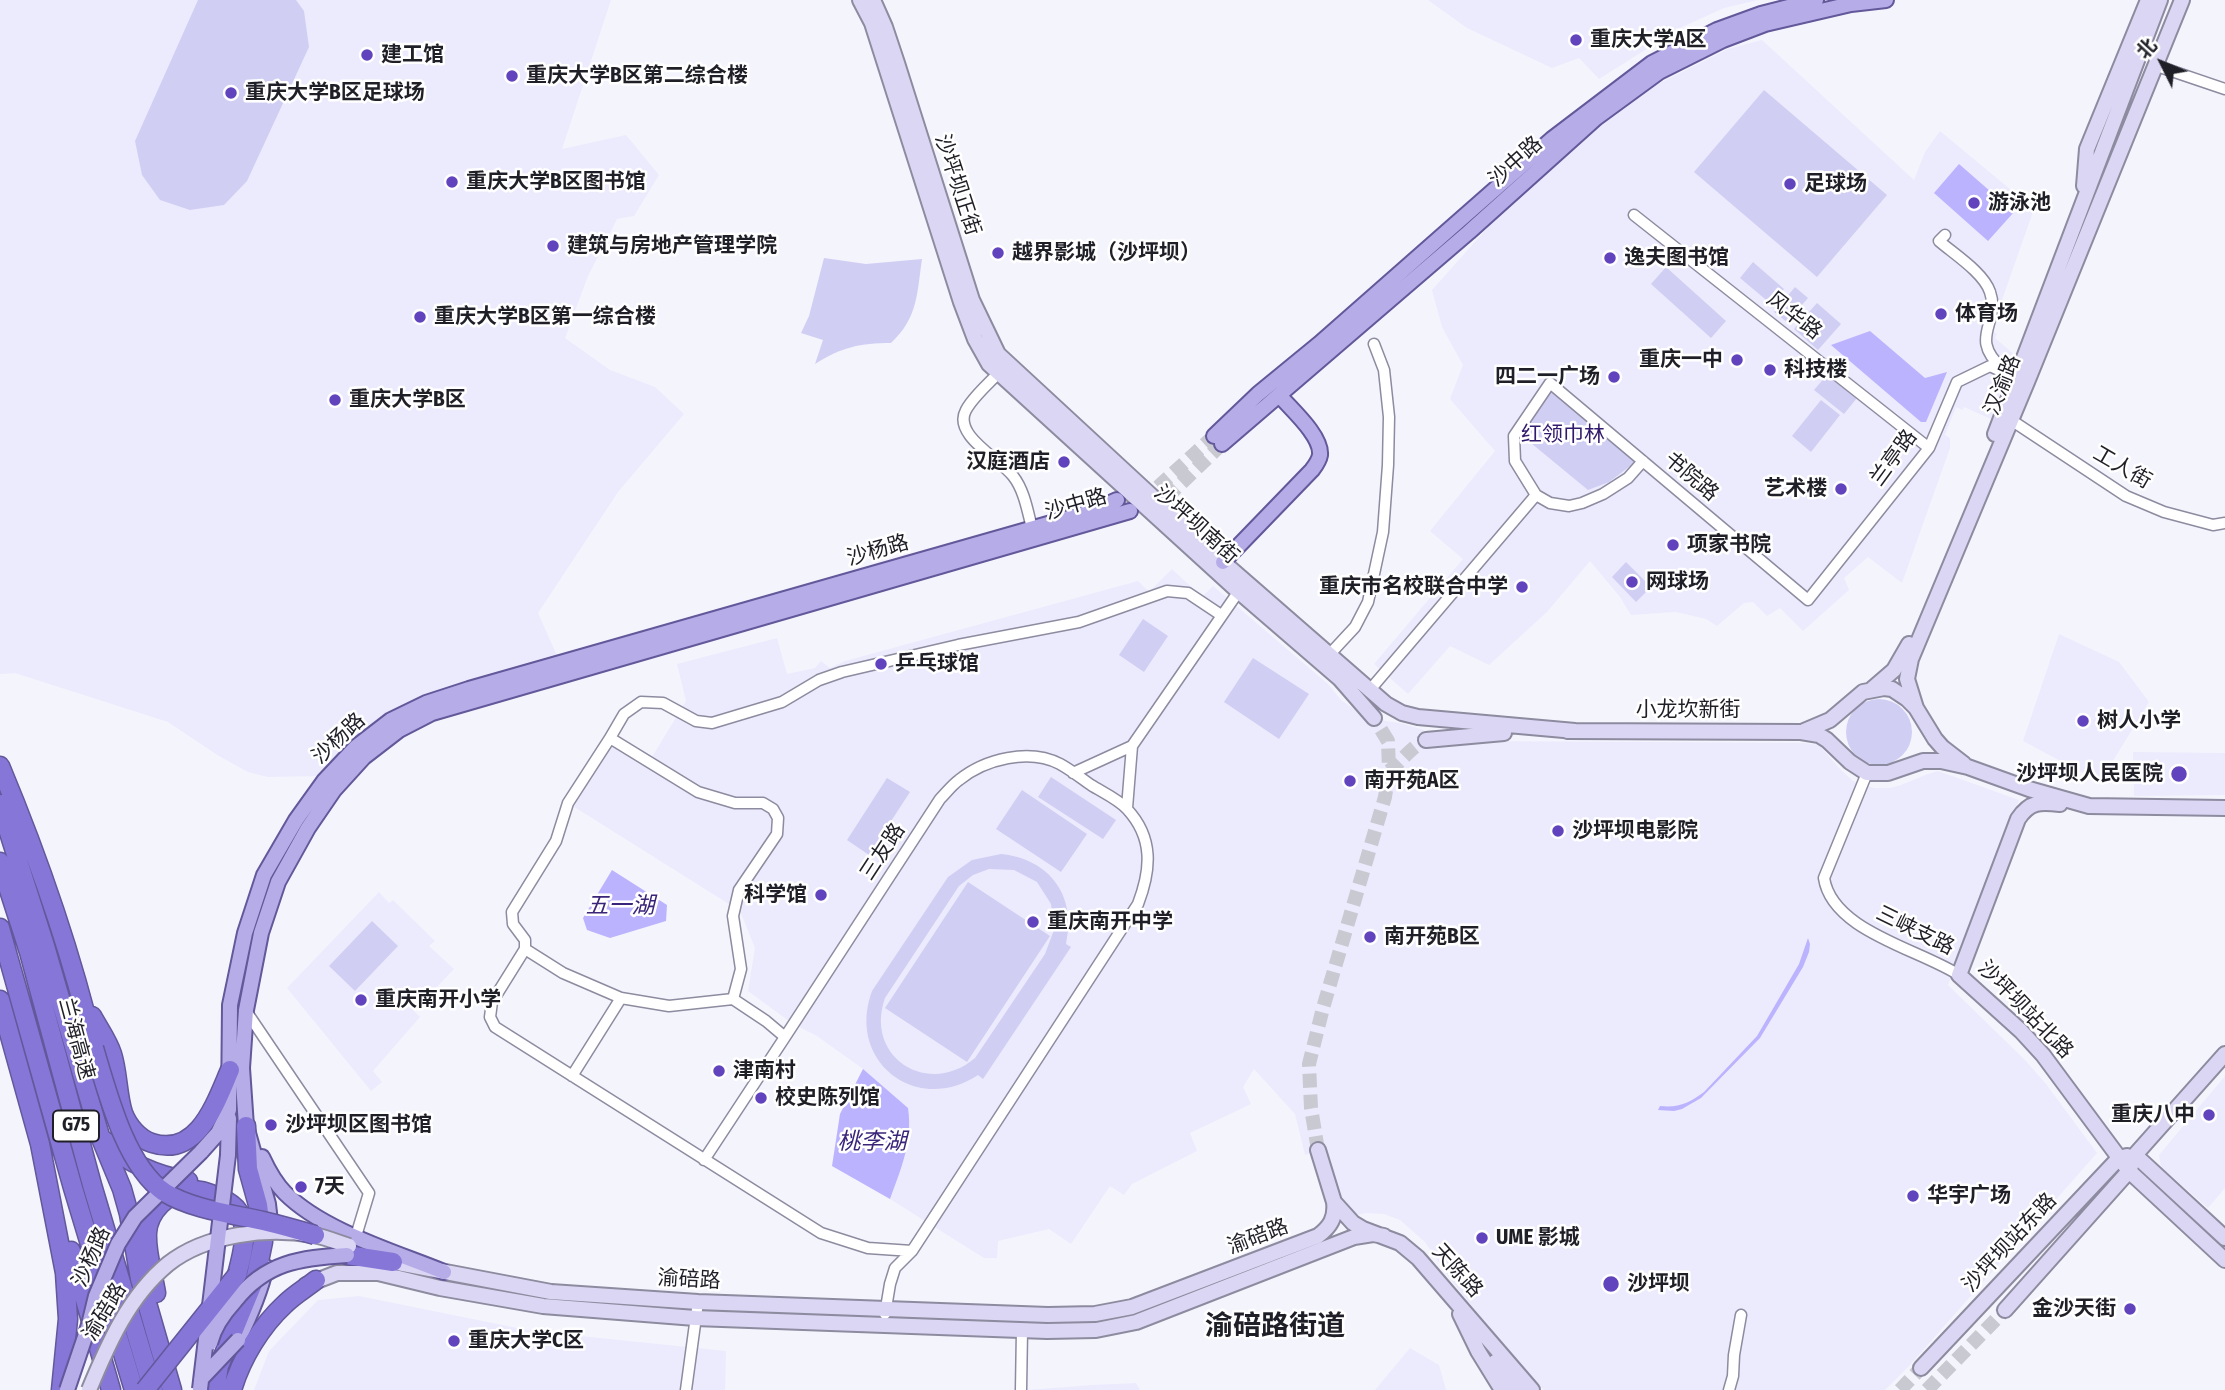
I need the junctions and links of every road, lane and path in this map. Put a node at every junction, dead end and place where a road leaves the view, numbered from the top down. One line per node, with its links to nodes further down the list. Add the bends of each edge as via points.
1 (860, 0): 15 (main road, 沙坪坝正街, via 872,23 961,302 975,339)
2 (873, 0): 15 (main road, 沙坪坝正街, via 971,300 998,354)
3 (1816, 0): 18 (main road, 沙中路, via 1717,30 1652,63 1621,85 1552,139 1258,394 1218,440)
4 (1886, 0): 18 (main road, 沙中路, via 1765,24 1659,72 1596,118)
5 (2148, 0): 11 (main road, via 2087,149)
6 (2160, 0): 11 (main road, 汉渝路)
7 (2191, 0): 8 (main road)
8 (2179, 7): 9 (main road, 汉渝路)
9 (2154, 65): 10 (street); 19 (main road, 汉渝路)
10 (2225, 89)
11 (2083, 201): 17 (main road, 汉渝路)
12 (1634, 215): 20 (street, 风华路)
13 (1945, 235): 17 (street, via 1939,241 1983,279 1990,292 1987,351)
14 (1374, 344): 31 (street, via 1384,370 1389,417 1383,533 1368,602 1355,626)
15 (998, 367): 16 (main road, 沙坪坝正街); 26 (street, via 965,411 963,421 966,433 1013,476 1023,494); 28 (main road, 沙坪坝南街)
16 (1018, 373): 27 (main road, 沙坪坝南街)
17 (2012, 376): 20 (street, 兰亭路, via 1990,366 1957,382); 32 (main road, 汉渝路, via 1905,652 1888,677)
18 (1279, 395): 27 (main road, via 1313,434 1320,458)
19 (2011, 420): 25 (street, 工人街, via 2126,496 2164,512 2213,525); 34 (main road, 汉渝路, via 1911,659 1907,680)
20 (1929, 448): 29 (street, 兰亭路)
21 (1643, 461): 22 (street, via 1628,478 1582,503 1559,505); 22 (street, 书院路, via 1550,383 1514,436 1515,461); 29 (street, 书院路)
22 (1536, 495): 33 (street)
23 (1117, 500): 26 (main road, 沙中路)
24 (1130, 511): 26 (main road, 沙中路)
25 (2225, 523)
26 (1033, 534): 58 (main road, 沙杨路, via 432,713 399,730 364,757 334,790 278,882 261,933); 61 (main road, 沙杨路, via 469,688 391,720 356,747 324,781 264,875 230,1005)
27 (1223, 562): 28 (main road, 沙坪坝南街)
28 (1242, 586): 30 (street); 31 (main road, 沙坪坝南街); 36 (main road, 沙坪坝南街, via 1340,679)
29 (1808, 600)
30 (1222, 615): 39 (street, via 1188,593 1167,591 1079,622 842,672 818,680 782,702 712,723 696,721 663,703 641,702 624,714); 41 (street)
31 (1329, 654): 33 (main road, 沙坪坝南街)
32 (1872, 689): 34 (main road, via 1892,689); 38 (main road, 小龙坎新街, via 1855,696 1830,720)
33 (1369, 691): 35 (main road, 沙坪坝南街)
34 (1916, 708): 43 (main road, via 1934,739)
35 (1402, 713): 37 (main road, 小龙坎新街)
36 (1374, 718)
37 (1575, 731): 38 (main road, 小龙坎新街); 40 (main road, 小龙坎新街, via 1482,733)
38 (1801, 732): 45 (main road, 小龙坎新街, via 1819,735)
39 (610, 738): 52 (street, via 568,803 556,841 512,912); 55 (street, via 698,792 735,803 763,803 773,808 778,818 777,834 739,890 733,916 741,969)
40 (1426, 740)
41 (1132, 746): 44 (street); 48 (street)
42 (0, 766): 46 (highway)
43 (1968, 766): 45 (main road, via 1923,761 1888,773); 47 (main road)
44 (1073, 773): 48 (street); 59 (street, 三友路, via 1059,763 1016,757 988,764 958,780 940,799)
45 (1867, 773): 53 (street, 三峡支路, via 1824,878 1828,892 1856,924)
46 (7, 801): 57 (highway, via 53,908); 65 (highway)
47 (2089, 806): 49 (main road); 53 (main road, 沙坪坝站北路, via 2044,803 2025,809)
48 (1126, 808): 77 (street, via 1142,831 1149,859 1138,904)
49 (2225, 808)
50 (0, 862): 93 (highway, 兰海高速 / G75, via 92,1185)
51 (0, 928): 98 (highway, 兰海高速 / G75)
52 (525, 949): 54 (street, via 563,973); 62 (street, via 492,1002 490,1017 495,1027)
53 (1959, 975): 69 (main road, 沙坪坝站北路, via 2037,1049)
54 (621, 998): 55 (street, via 669,1006); 62 (street)
55 (733, 999): 59 (street)
56 (0, 1000): 66 (highway)
57 (83, 1002): 61 (highway, via 109,1045 123,1113 144,1140 166,1146 191,1138 211,1112); 73 (highway, bridge, via 118,1124 132,1152 164,1192 194,1205)
58 (246, 1010): 64 (main road, 沙杨路); 76 (street, via 369,1192)
59 (785, 1037): 70 (street, 三友路)
60 (2225, 1054): 68 (main road, 沙坪坝站东路)
61 (230, 1070): 63 (main road, 沙杨路)
62 (572, 1076): 70 (street)
63 (229, 1110): 95 (main road, 沙杨路, bridge, via 218,1133 135,1217 118,1244 96,1296); 100 (main road, bridge)
64 (246, 1126): 76 (main road, via 283,1192); 91 (main road, 沙杨路, via 268,1204 272,1241 262,1285); 100 (highway, via 248,1170 263,1242 256,1276 219,1366)
65 (100, 1136): 81 (highway, via 116,1152 147,1169 226,1189 244,1204 253,1227 252,1251); 93 (highway, via 129,1213)
66 (40, 1144): 94 (highway, via 65,1273 68,1319); 97 (highway)
67 (1318, 1150): 72 (main road)
68 (2135, 1154): 69 (main road); 71 (main road, 沙坪坝站东路); 75 (main road)
69 (2119, 1158): 71 (main road, 沙坪坝站北路); 92 (main road, 沙坪坝站东路)
70 (704, 1160): 77 (street, via 821,1233 868,1248)
71 (2129, 1171): 78 (main road, 沙坪坝站北路); 86 (main road, 沙坪坝站东路)
72 (1334, 1202): 74 (main road, 天陈路, via 1353,1223); 85 (main road, 渝碚路, via 1329,1228 1318,1236 1132,1307 1095,1314)
73 (315, 1235): 76 (main road, 渝碚路, bridge); 96 (main road, 渝碚路, bridge, via 242,1236 205,1245 169,1264 140,1292 124,1317)
74 (1384, 1236): 83 (main road, 天陈路, via 1400,1242); 90 (main road, 渝碚路, via 1354,1237 1136,1322 1096,1330)
75 (2225, 1238)
76 (351, 1246): 79 (highway); 80 (main road); 100 (main road, bridge, via 286,1264 261,1275 243,1290 213,1333)
77 (912, 1251): 85 (street, via 895,1268)
78 (2225, 1260)
79 (393, 1262): 80 (main road, 渝碚路)
80 (444, 1272): 84 (main road, 渝碚路, via 551,1292)
81 (240, 1277): 93 (highway, bridge); 93 (highway, via 244,1231 239,1212 228,1202 205,1191 188,1190 163,1202 152,1214 147,1232); 99 (highway, bridge)
82 (316, 1280): 88 (main road, 渝碚路, via 337,1273 378,1273 543,1306); 91 (main road, 渝碚路, via 281,1300); 101 (highway, via 264,1328 247,1353)
83 (1439, 1280): 104 (main road); 105 (main road); 106 (main road, 天陈路)
84 (698, 1302): 85 (main road, 渝碚路); 88 (street)
85 (885, 1308): 89 (street)
86 (2005, 1310)
87 (1741, 1315): 107 (street)
88 (695, 1318): 89 (main road, 渝碚路); 102 (street)
89 (884, 1325): 90 (main road, 渝碚路)
90 (1023, 1330): 103 (street)
91 (237, 1340): 100 (main road, 沙杨路, bridge)
92 (1921, 1368)
93 (163, 1389)
94 (61, 1390)
95 (67, 1390)
96 (89, 1390)
97 (111, 1390)
98 (134, 1390)
99 (145, 1390)
100 (201, 1390)
101 (232, 1390)
102 (686, 1390)
103 (1020, 1390)
104 (1502, 1390)
105 (1516, 1390)
106 (1532, 1390)
107 (1728, 1390)

